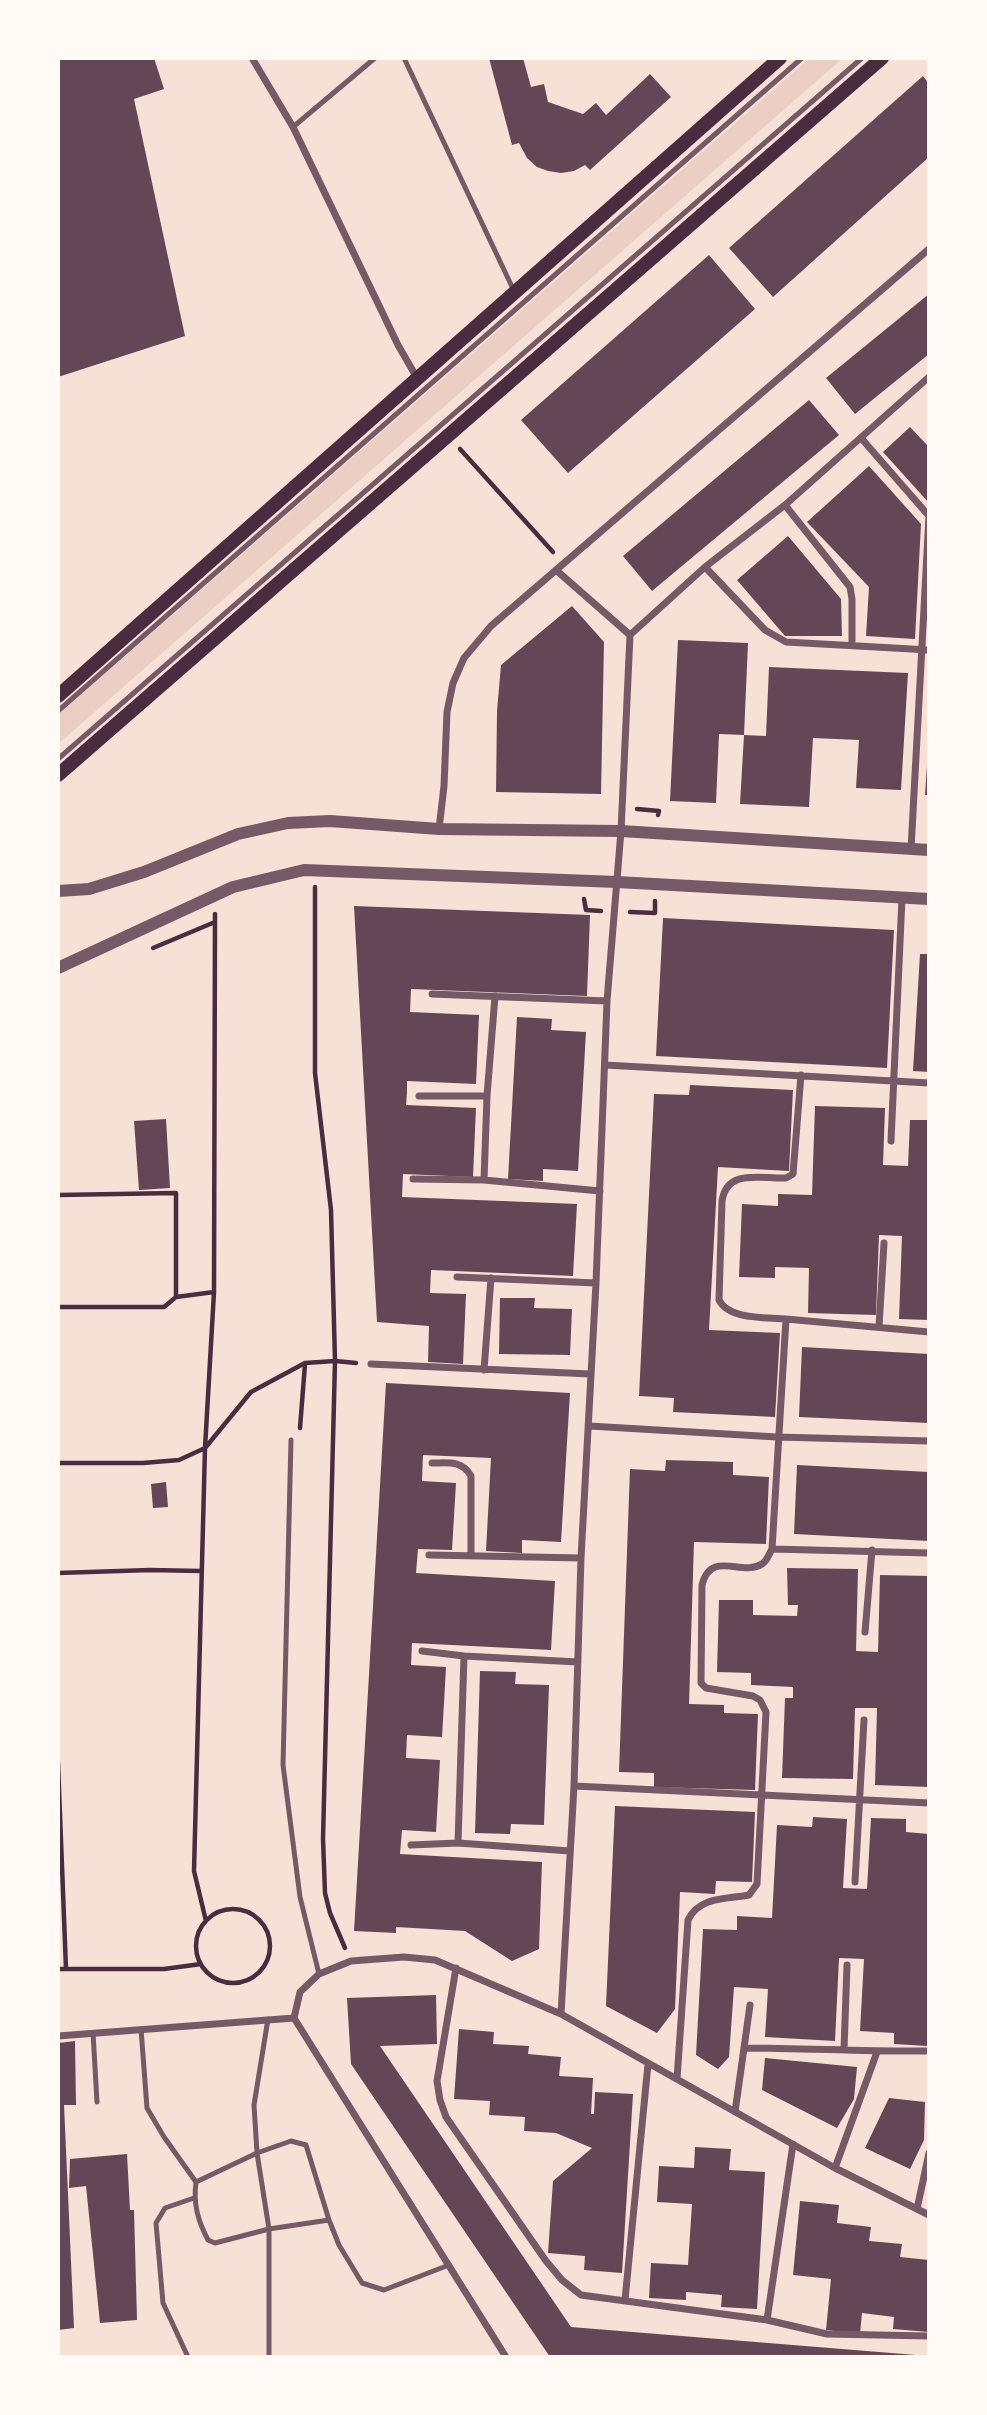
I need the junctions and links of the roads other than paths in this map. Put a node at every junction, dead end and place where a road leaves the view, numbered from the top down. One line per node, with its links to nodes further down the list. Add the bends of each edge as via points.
1 (252, 58): 8 (street)
2 (375, 58): 8 (lane)
3 (404, 58): 10 (lane)
4 (780, 58): 10 (main road)
5 (802, 58): 22 (lane)
6 (862, 58): 23 (lane)
7 (882, 58): 24 (main road)
8 (293, 127): 11 (street)
9 (929, 249): 17 (street)
10 (514, 291): 11 (main road)
11 (417, 377): 21 (main road)
12 (929, 377): 13 (street)
13 (861, 438): 14 (street); 15 (street)
14 (785, 505): 16 (street); 19 (street, via 850,587)
15 (929, 517): 20 (street)
16 (705, 567): 18 (street); 19 (street, via 775,637 786,642)
17 (556, 570): 18 (street); 25 (street, via 491,626 464,658 447,712)
18 (630, 635): 26 (street)
19 (852, 645): 20 (street)
20 (925, 649): 27 (street)
21 (58, 696)
22 (58, 711)
23 (58, 759)
24 (58, 775)
25 (439, 829): 26 (street); 30 (street, via 330,821 288,823 238,834 89,889)
26 (621, 831): 27 (street); 29 (street)
27 (912, 849): 28 (street)
28 (929, 850)
29 (617, 882): 31 (street); 33 (street, via 304,870 233,887); 36 (street)
30 (58, 891)
31 (902, 898): 32 (street); 39 (street)
32 (929, 900)
33 (58, 968)
34 (432, 994): 35 (street)
35 (495, 996): 36 (street); 42 (street)
36 (607, 1001): 37 (street)
37 (605, 1065): 38 (street); 46 (street)
38 (801, 1075): 39 (street); 51 (street, via 793,1174 732,1180 722,1201 721,1305 734,1313)
39 (894, 1082): 40 (street); 43 (street)
40 (929, 1083)
41 (419, 1096): 42 (street)
42 (487, 1097): 45 (street)
43 (891, 1141)
44 (413, 1179): 45 (street)
45 (484, 1180): 46 (street)
46 (600, 1191): 50 (street)
47 (884, 1242): 52 (street)
48 (457, 1277): 49 (street)
49 (491, 1278): 50 (street); 55 (street)
50 (596, 1283): 56 (street)
51 (786, 1320): 52 (street); 58 (street)
52 (879, 1327): 53 (street)
53 (929, 1332)
54 (371, 1364): 55 (street)
55 (484, 1370): 56 (street)
56 (590, 1374): 57 (street)
57 (589, 1426): 58 (street); 67 (street)
58 (777, 1437): 60 (street); 62 (street)
59 (291, 1440): 83 (lane, via 283,1765 300,1897)
60 (929, 1441)
61 (432, 1463): 66 (street, via 458,1464 471,1476)
62 (772, 1549): 63 (street); 74 (street, via 757,1566 713,1568 704,1574 702,1585 699,1680 706,1688 744,1692 760,1700 766,1712)
63 (872, 1550): 64 (street); 68 (street)
64 (929, 1553)
65 (429, 1555): 66 (street)
66 (471, 1556): 67 (street)
67 (581, 1558): 71 (street)
68 (865, 1632)
69 (422, 1651): 70 (street)
70 (464, 1656): 71 (street); 77 (street)
71 (578, 1662): 73 (street)
72 (864, 1720): 75 (street)
73 (574, 1786): 74 (street); 79 (street)
74 (761, 1795): 75 (street); 96 (street, via 755,1890 705,1903 688,1920)
75 (860, 1799): 76 (street); 80 (street)
76 (929, 1803)
77 (458, 1843): 78 (street); 79 (street)
78 (411, 1845)
79 (570, 1851): 85 (street)
80 (855, 1882)
81 (847, 1965): 92 (street)
82 (456, 1968): 83 (street, via 404,1957 351,1961); 85 (street); 110 (street, via 437,2081 446,2117 562,2280 581,2295)
83 (319, 1974): 86 (street, via 300,1992)
84 (750, 2005): 91 (street)
85 (561, 2014): 95 (street)
86 (294, 2018): 87 (street); 109 (street)
87 (268, 2020): 88 (street); 100 (lane, via 254,2105)
88 (141, 2029): 89 (street); 103 (lane, via 147,2108)
89 (93, 2033): 90 (street); 97 (lane)
90 (58, 2036)
91 (744, 2048): 92 (street); 98 (street)
92 (844, 2049): 93 (street)
93 (877, 2052): 94 (street); 102 (street)
94 (929, 2052)
95 (648, 2064): 96 (street); 110 (street)
96 (677, 2079): 98 (street)
97 (97, 2102)
98 (736, 2112): 99 (street)
99 (793, 2144): 102 (street); 111 (street)
100 (257, 2152): 103 (lane); 107 (lane, via 291,2141 306,2145); 108 (lane)
101 (929, 2153): 105 (street)
102 (835, 2168): 105 (street)
103 (196, 2182): 104 (lane)
104 (194, 2198): 108 (lane, via 199,2222 208,2240 215,2243); 113 (lane, via 165,2208 156,2223 163,2303)
105 (917, 2209): 106 (street)
106 (929, 2216)
107 (329, 2220): 108 (lane); 109 (lane, via 338,2245 362,2283 384,2290)
108 (269, 2229): 114 (lane)
109 (449, 2265): 115 (street)
110 (625, 2300): 111 (street)
111 (767, 2320): 112 (street, via 827,2334)
112 (929, 2336)
113 (188, 2357)
114 (269, 2357)
115 (506, 2357)

